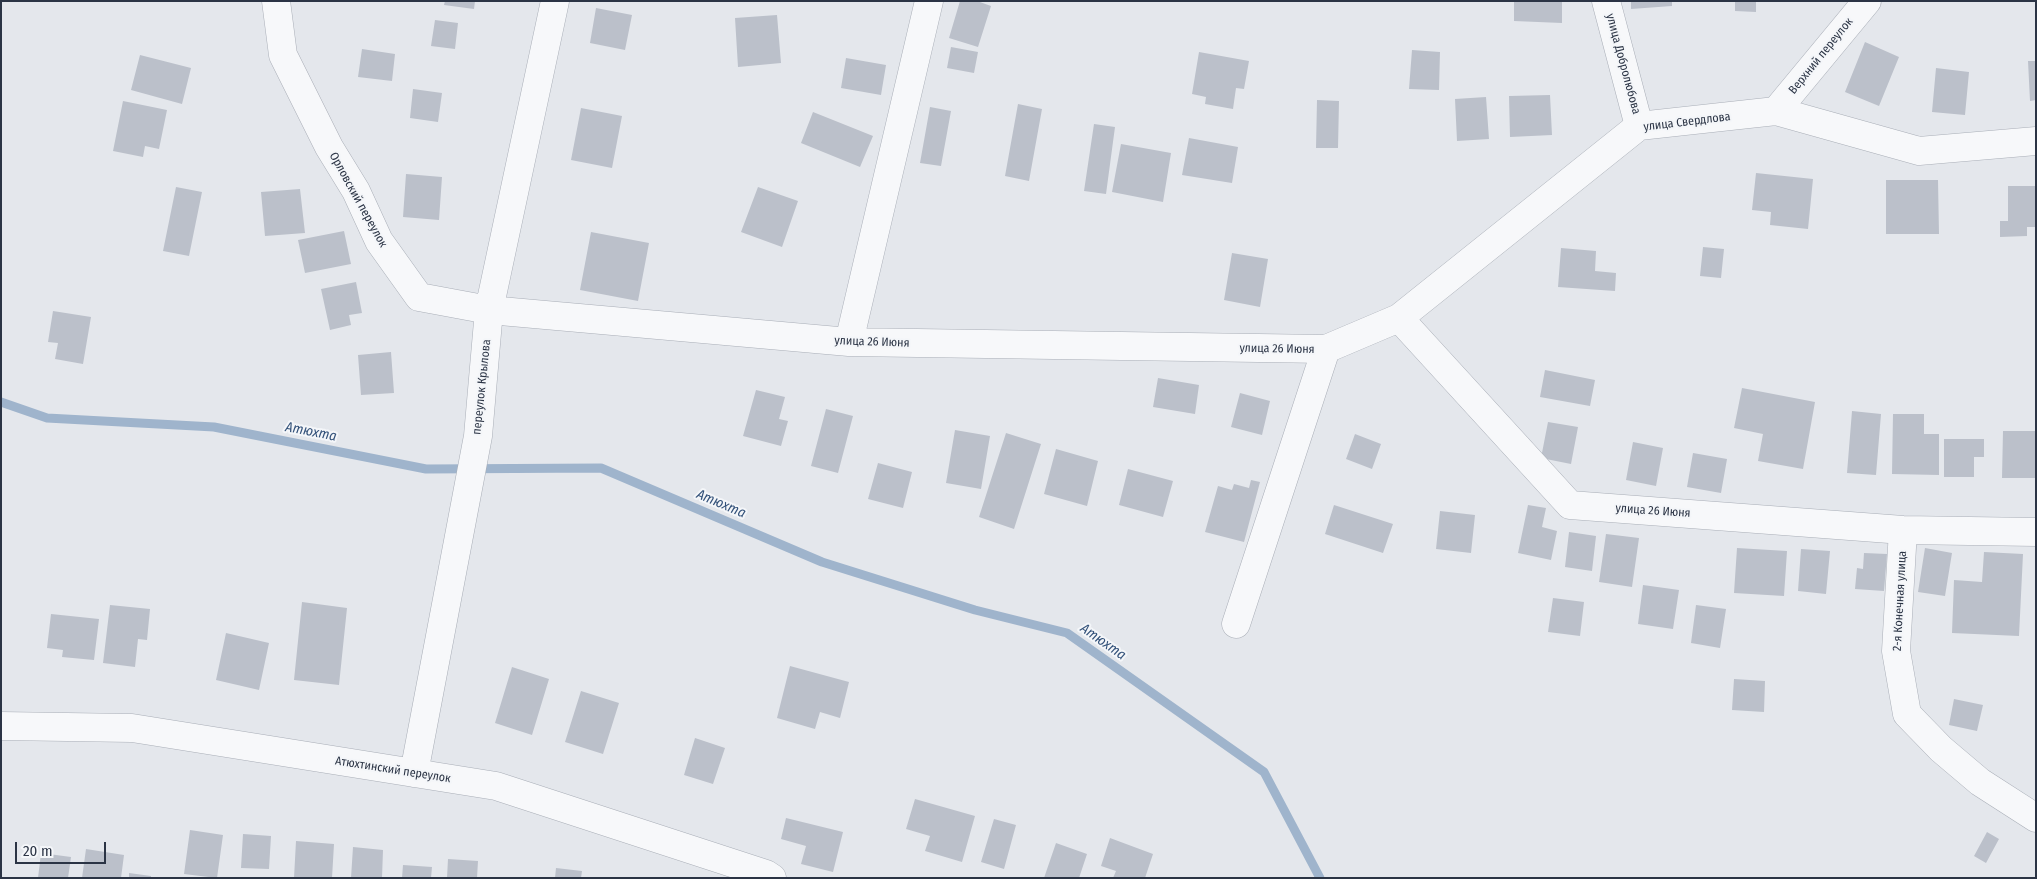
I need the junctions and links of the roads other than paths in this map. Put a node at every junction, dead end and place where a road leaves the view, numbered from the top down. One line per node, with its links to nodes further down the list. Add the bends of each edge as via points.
1 (276, 1): 9 (street, Орловский переулок, via 284,55 379,241 419,297)
2 (555, 1): 9 (street, переулок Крылова)
3 (929, 1): 11 (street)
4 (1606, 1): 7 (street, улица Добролюбова)
5 (1867, 1): 6 (street, Верхний переулок)
6 (1776, 111): 7 (street, улица Свердлова); 8 (street, улица Свердлова, via 1919,151)
7 (1640, 126): 10 (street, улица Свердлова)
8 (2036, 141)
9 (490, 310): 11 (street, улица 26 Июня); 17 (street, переулок Крылова, via 478,436)
10 (1399, 318): 12 (street, улица 26 Июня); 13 (street, улица 26 Июня, via 1570,505)
11 (849, 342): 12 (street, улица 26 Июня)
12 (1326, 349): 15 (street)
13 (1903, 530): 14 (street, улица 26 Июня); 18 (street, 2-я Конечная улица, via 1896,651 1907,714 1980,782)
14 (2036, 532)
15 (1236, 624)
16 (1, 726): 17 (street, Атюхтинский переулок, via 132,728)
17 (414, 773): 19 (street, Атюхтинский переулок, via 496,786)
18 (2036, 818)
19 (772, 878)

